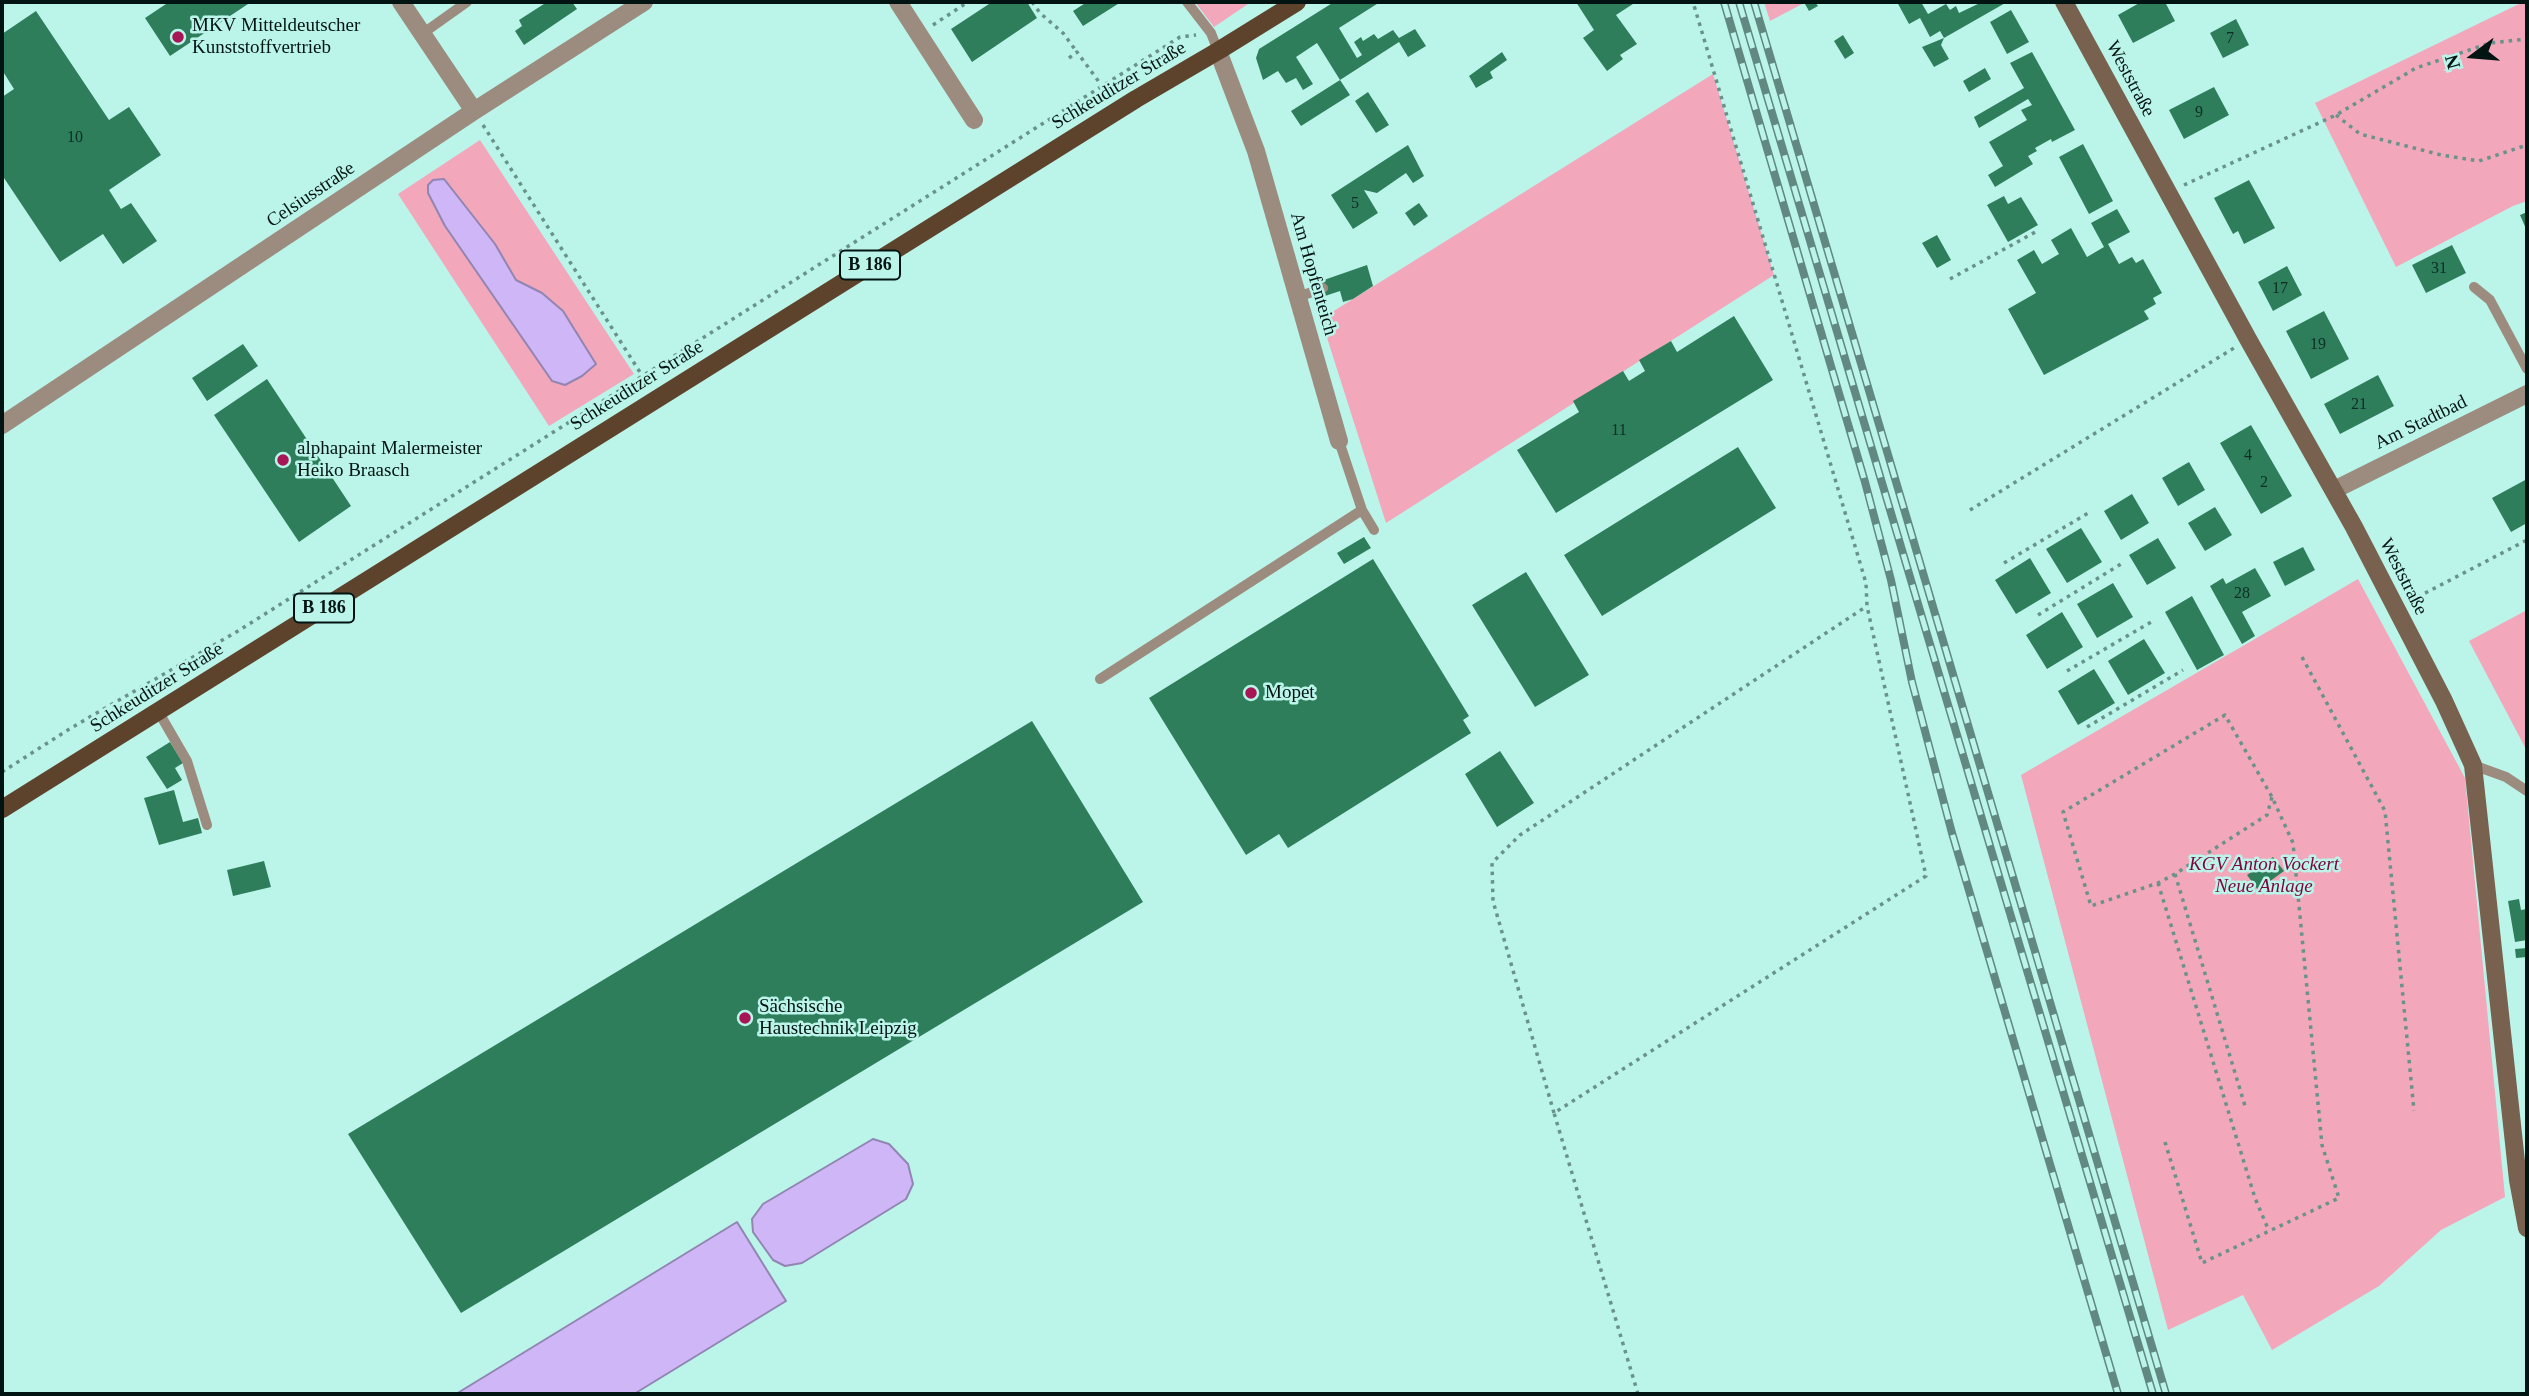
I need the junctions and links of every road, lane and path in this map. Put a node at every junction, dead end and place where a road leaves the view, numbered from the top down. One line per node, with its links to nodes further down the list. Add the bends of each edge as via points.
1 (401, 2): 12 (street)
2 (467, 2): 12 (lane)
3 (644, 2): 19 (street, Celsiusstraße)
4 (898, 2): 13 (street)
5 (968, 2): 13 (path)
6 (1032, 2): 16 (path)
7 (1187, 2): 11 (lane)
8 (1297, 2): 15 (main road, Schkeuditzer Straße / B 186)
9 (1693, 2): 43 (path, via 1866,583)
10 (2064, 2): 23 (main road, Weststraße)
11 (1211, 33): 15 (lane); 18 (path, via 1180,37)
12 (422, 34): 19 (street)
13 (919, 34): 21 (street)
14 (2527, 39): 20 (path, via 2490,43 2416,68)
15 (1218, 51): 28 (street, Am Hopfenteich, via 1256,151); 51 (main road, Schkeuditzer Straße / B 186)
16 (1077, 52): 17 (path); 18 (path)
17 (1069, 58)
18 (1102, 86): 31 (path)
19 (474, 111): 31 (path); 33 (street, Celsiusstraße)
20 (2336, 115): 22 (path, via 2360,134 2479,161); 23 (path)
21 (975, 120)
22 (2527, 145)
23 (2168, 193): 29 (main road, Weststraße)
24 (2039, 230): 25 (path)
25 (1950, 279)
26 (2474, 287): 30 (lane, via 2490,300)
27 (1323, 288): 28 (lane)
28 (1298, 296): 34 (street, Am Hopfenteich)
29 (2248, 339): 35 (main road, Weststraße); 37 (path)
30 (2527, 369)
31 (643, 377): 54 (path, via 238,631)
32 (2527, 394): 35 (street, Am Stadtbad)
33 (2, 425)
34 (1339, 441): 36 (lane, Am Hopfenteich)
35 (2334, 490): 44 (main road, Weststraße)
36 (1362, 510): 39 (lane, Am Hopfenteich); 50 (lane)
37 (1970, 510)
38 (2090, 512): 41 (path)
39 (1374, 530)
40 (2527, 540): 44 (path)
41 (2004, 563)
42 (2121, 564): 45 (path)
43 (1867, 607): 63 (path, via 1520,835 1492,863 1493,901); 63 (path, via 1926,876)
44 (2396, 608): 53 (main road, Weststraße)
45 (2038, 615)
46 (2153, 621): 49 (path)
47 (2302, 657): 62 (path, via 2385,811)
48 (2183, 670): 52 (path)
49 (2067, 671)
50 (1100, 679)
51 (158, 711): 57 (main road, Schkeuditzer Straße / B 186); 58 (lane, via 187,761)
52 (2087, 727)
53 (2473, 765): 55 (lane, via 2506,777); 65 (main road, Weststraße)
54 (2, 772)
55 (2527, 792)
56 (2272, 797): 59 (path, via 2267,815); 60 (path, via 2225,715 2063,812 2091,906); 66 (path, via 2293,843 2322,1145 2340,1198)
57 (2, 809)
58 (207, 825)
59 (2175, 874): 60 (path); 61 (path)
60 (2158, 883): 66 (path)
61 (2245, 1106)
62 (2414, 1111)
63 (1554, 1113): 67 (path)
64 (2165, 1142): 66 (path, via 2202,1263)
65 (2527, 1228)
66 (2269, 1231)
67 (1638, 1394)

